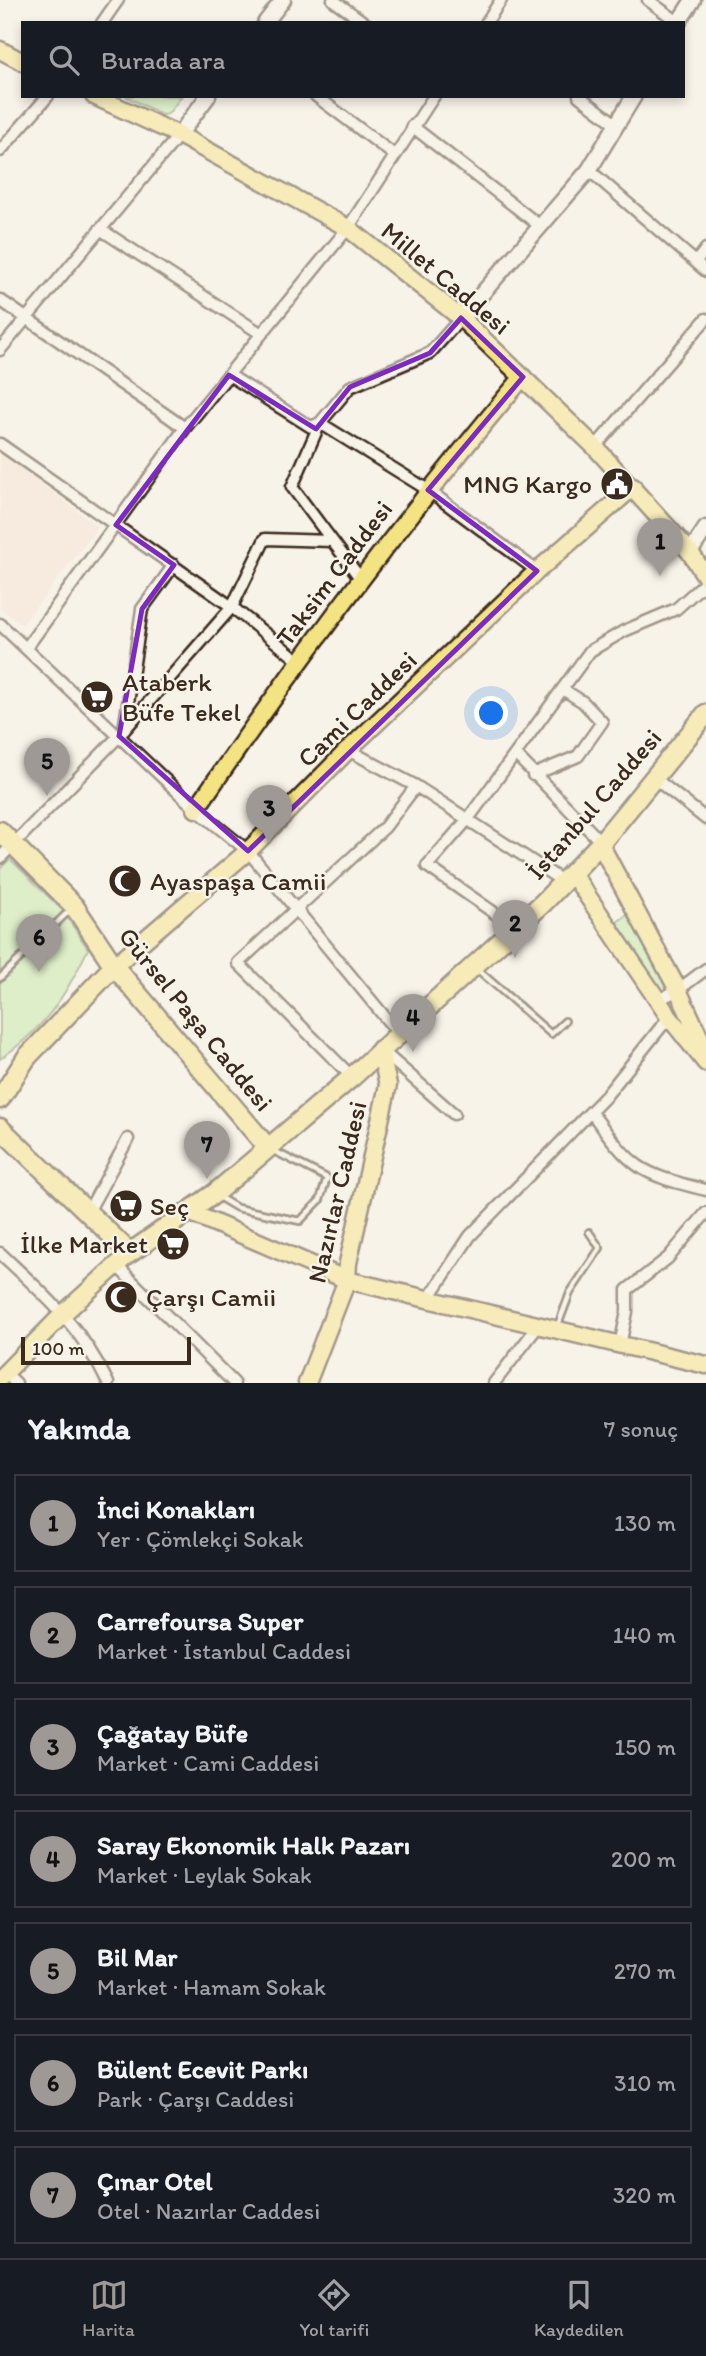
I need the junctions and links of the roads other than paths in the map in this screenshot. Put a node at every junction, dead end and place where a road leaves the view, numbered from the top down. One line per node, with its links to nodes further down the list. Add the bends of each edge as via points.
1 (118, 0): 7 (street)
2 (283, 0): 8 (street)
3 (334, 0): 9 (street)
4 (500, 0): 10 (street)
5 (648, 0): 11 (street)
6 (692, 0): 12 (street)
7 (103, 21)
8 (267, 21)
9 (362, 21)
10 (487, 21)
11 (677, 21)
12 (679, 21)
13 (0, 50): 14 (main road)
14 (21, 61)
15 (46, 98): 25 (street)
16 (98, 98): 24 (main road, Millet Caddesi)
17 (207, 98): 24 (street)
18 (319, 98): 26 (street)
19 (433, 98): 23 (street)
20 (582, 98): 22 (street)
21 (633, 98): 22 (street)
22 (617, 125): 27 (street)
23 (412, 126): 26 (street); 28 (street)
24 (179, 135): 29 (main road, Millet Caddesi); 30 (street)
25 (0, 151)
26 (393, 154): 29 (street)
27 (589, 170): 28 (street); 32 (street)
28 (540, 226): 35 (street)
29 (348, 228): 35 (main road, Millet Caddesi); 38 (street)
30 (100, 229): 36 (street); 38 (street)
31 (706, 248): 32 (street)
32 (696, 262): 33 (street)
33 (706, 271)
34 (0, 300): 36 (street)
35 (461, 318): 41 (main road, Millet Caddesi); 42 (street, via 430,353 349,387)
36 (26, 319): 39 (street); 43 (street)
37 (706, 319): 45 (street)
38 (260, 333): 40 (street)
39 (0, 350)
40 (229, 375): 42 (street, via 311,427); 43 (street)
41 (523, 377): 45 (main road, Millet Caddesi); 47 (main road, Taksim Caddesi)
42 (320, 423): 47 (street); 50 (street, via 292,487)
43 (185, 428): 48 (street)
44 (0, 444): 48 (street)
45 (595, 447): 46 (main road, Millet Caddesi)
46 (633, 487): 51 (main road, Millet Caddesi); 53 (main road, Cami Caddesi)
47 (428, 490): 53 (street); 54 (main road, Taksim Caddesi)
48 (116, 524): 52 (street); 58 (street)
49 (706, 528): 51 (street)
50 (332, 541): 54 (street); 56 (street, via 265,540)
51 (690, 552): 55 (main road, Millet Caddesi)
52 (174, 565): 56 (street); 62 (street, via 142,609)
53 (537, 571): 63 (main road, Cami Caddesi)
54 (360, 579): 59 (main road, Taksim Caddesi)
55 (706, 579): 60 (street, via 676,609 590,651)
56 (232, 607): 59 (street); 62 (street)
57 (0, 624): 58 (street)
58 (27, 647): 62 (street)
59 (298, 660): 68 (main road, Taksim Caddesi)
60 (564, 690): 64 (street, via 544,709); 65 (street, via 602,722 579,756)
61 (706, 713): 66 (highway, İstanbul Caddesi)
62 (121, 733): 68 (street); 74 (street)
63 (348, 750): 67 (street); 73 (main road, Cami Caddesi)
64 (516, 755): 65 (street); 69 (street)
65 (533, 775): 72 (street)
66 (653, 777): 70 (street); 72 (highway, İstanbul Caddesi)
67 (416, 786): 69 (street); 77 (street, via 385,827)
68 (196, 808): 73 (street)
69 (468, 819): 75 (street); 78 (street, via 427,866)
70 (706, 819)
71 (0, 831): 74 (highway, Gürsel Paşa Caddesi)
72 (600, 843): 75 (highway, İstanbul Caddesi); 83 (main road)
73 (248, 851): 77 (street); 79 (main road, Cami Caddesi)
74 (6, 853): 76 (highway, Gürsel Paşa Caddesi)
75 (568, 878): 78 (highway, İstanbul Caddesi); 84 (main road)
76 (74, 906): 79 (highway, Gürsel Paşa Caddesi); 82 (lane)
77 (296, 908): 87 (street); 91 (street, via 239,963)
78 (516, 928): 80 (highway, İstanbul Caddesi)
79 (114, 966): 92 (highway, via 27,1057); 97 (highway, Gürsel Paşa Caddesi)
80 (474, 966): 86 (lane, via 551,1034); 87 (highway, İstanbul Caddesi)
81 (706, 969): 83 (street)
82 (0, 978)
83 (678, 990): 84 (street); 89 (main road)
84 (658, 1000): 85 (main road)
85 (669, 1017): 90 (main road); 93 (street)
86 (565, 1021)
87 (398, 1033): 88 (highway, İstanbul Caddesi)
88 (380, 1049): 91 (highway, İstanbul Caddesi); 94 (street); 107 (main road, Nazırlar Caddesi, via 388,1085)
89 (706, 1051)
90 (706, 1063)
91 (352, 1077): 97 (highway, İstanbul Caddesi)
92 (0, 1100)
93 (591, 1112): 98 (street, via 625,1159 655,1177); 108 (street, via 470,1236)
94 (454, 1114)
95 (0, 1128): 100 (highway)
96 (128, 1139): 100 (street)
97 (268, 1147): 99 (highway); 99 (lane, via 327,1178 320,1200 300,1221 237,1208)
98 (706, 1190)
99 (214, 1194): 101 (highway)
100 (89, 1210): 105 (highway)
101 (189, 1212): 105 (highway); 107 (main road)
102 (706, 1213): 112 (street, via 668,1258 626,1290)
103 (589, 1232): 111 (lane, via 600,1248 570,1293)
104 (0, 1253): 109 (street)
105 (130, 1253): 106 (main road)
106 (115, 1264): 109 (main road); 116 (street)
107 (347, 1280): 108 (main road); 117 (main road, Nazırlar Caddesi)
108 (429, 1298): 110 (main road)
109 (64, 1313): 114 (main road); 115 (street, via 92,1350)
110 (539, 1325): 111 (main road); 118 (street)
111 (556, 1329): 112 (main road)
112 (620, 1345): 113 (main road)
113 (706, 1365)
114 (7, 1378)
115 (108, 1383)
116 (233, 1383)
117 (307, 1383)
118 (494, 1383)

